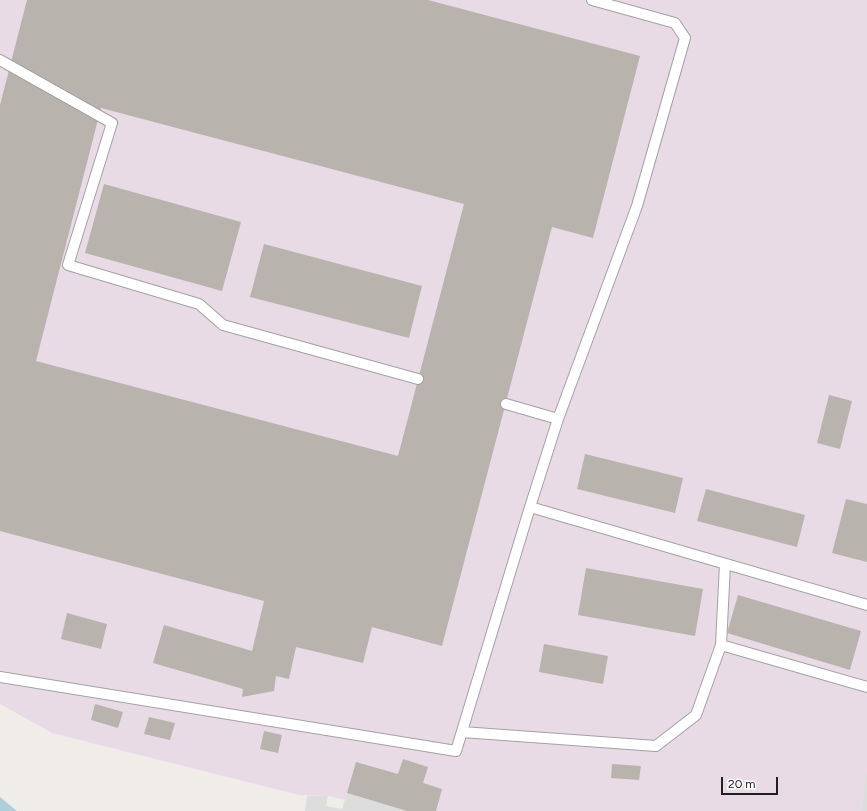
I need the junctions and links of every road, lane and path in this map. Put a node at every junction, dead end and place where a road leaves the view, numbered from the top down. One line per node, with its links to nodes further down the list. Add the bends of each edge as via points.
1 (592, 0): 5 (lane, via 675,23 685,38 637,206)
2 (0, 60): 3 (lane, via 112,123 68,265 199,304 223,325)
3 (418, 379)
4 (506, 404): 5 (lane)
5 (558, 419): 6 (lane)
6 (530, 507): 7 (lane); 12 (lane)
7 (725, 564): 8 (lane); 9 (lane)
8 (867, 605)
9 (722, 645): 11 (lane); 12 (lane, via 696,715 656,746)
10 (0, 677): 12 (lane, via 456,751)
11 (867, 687)
12 (462, 732)

